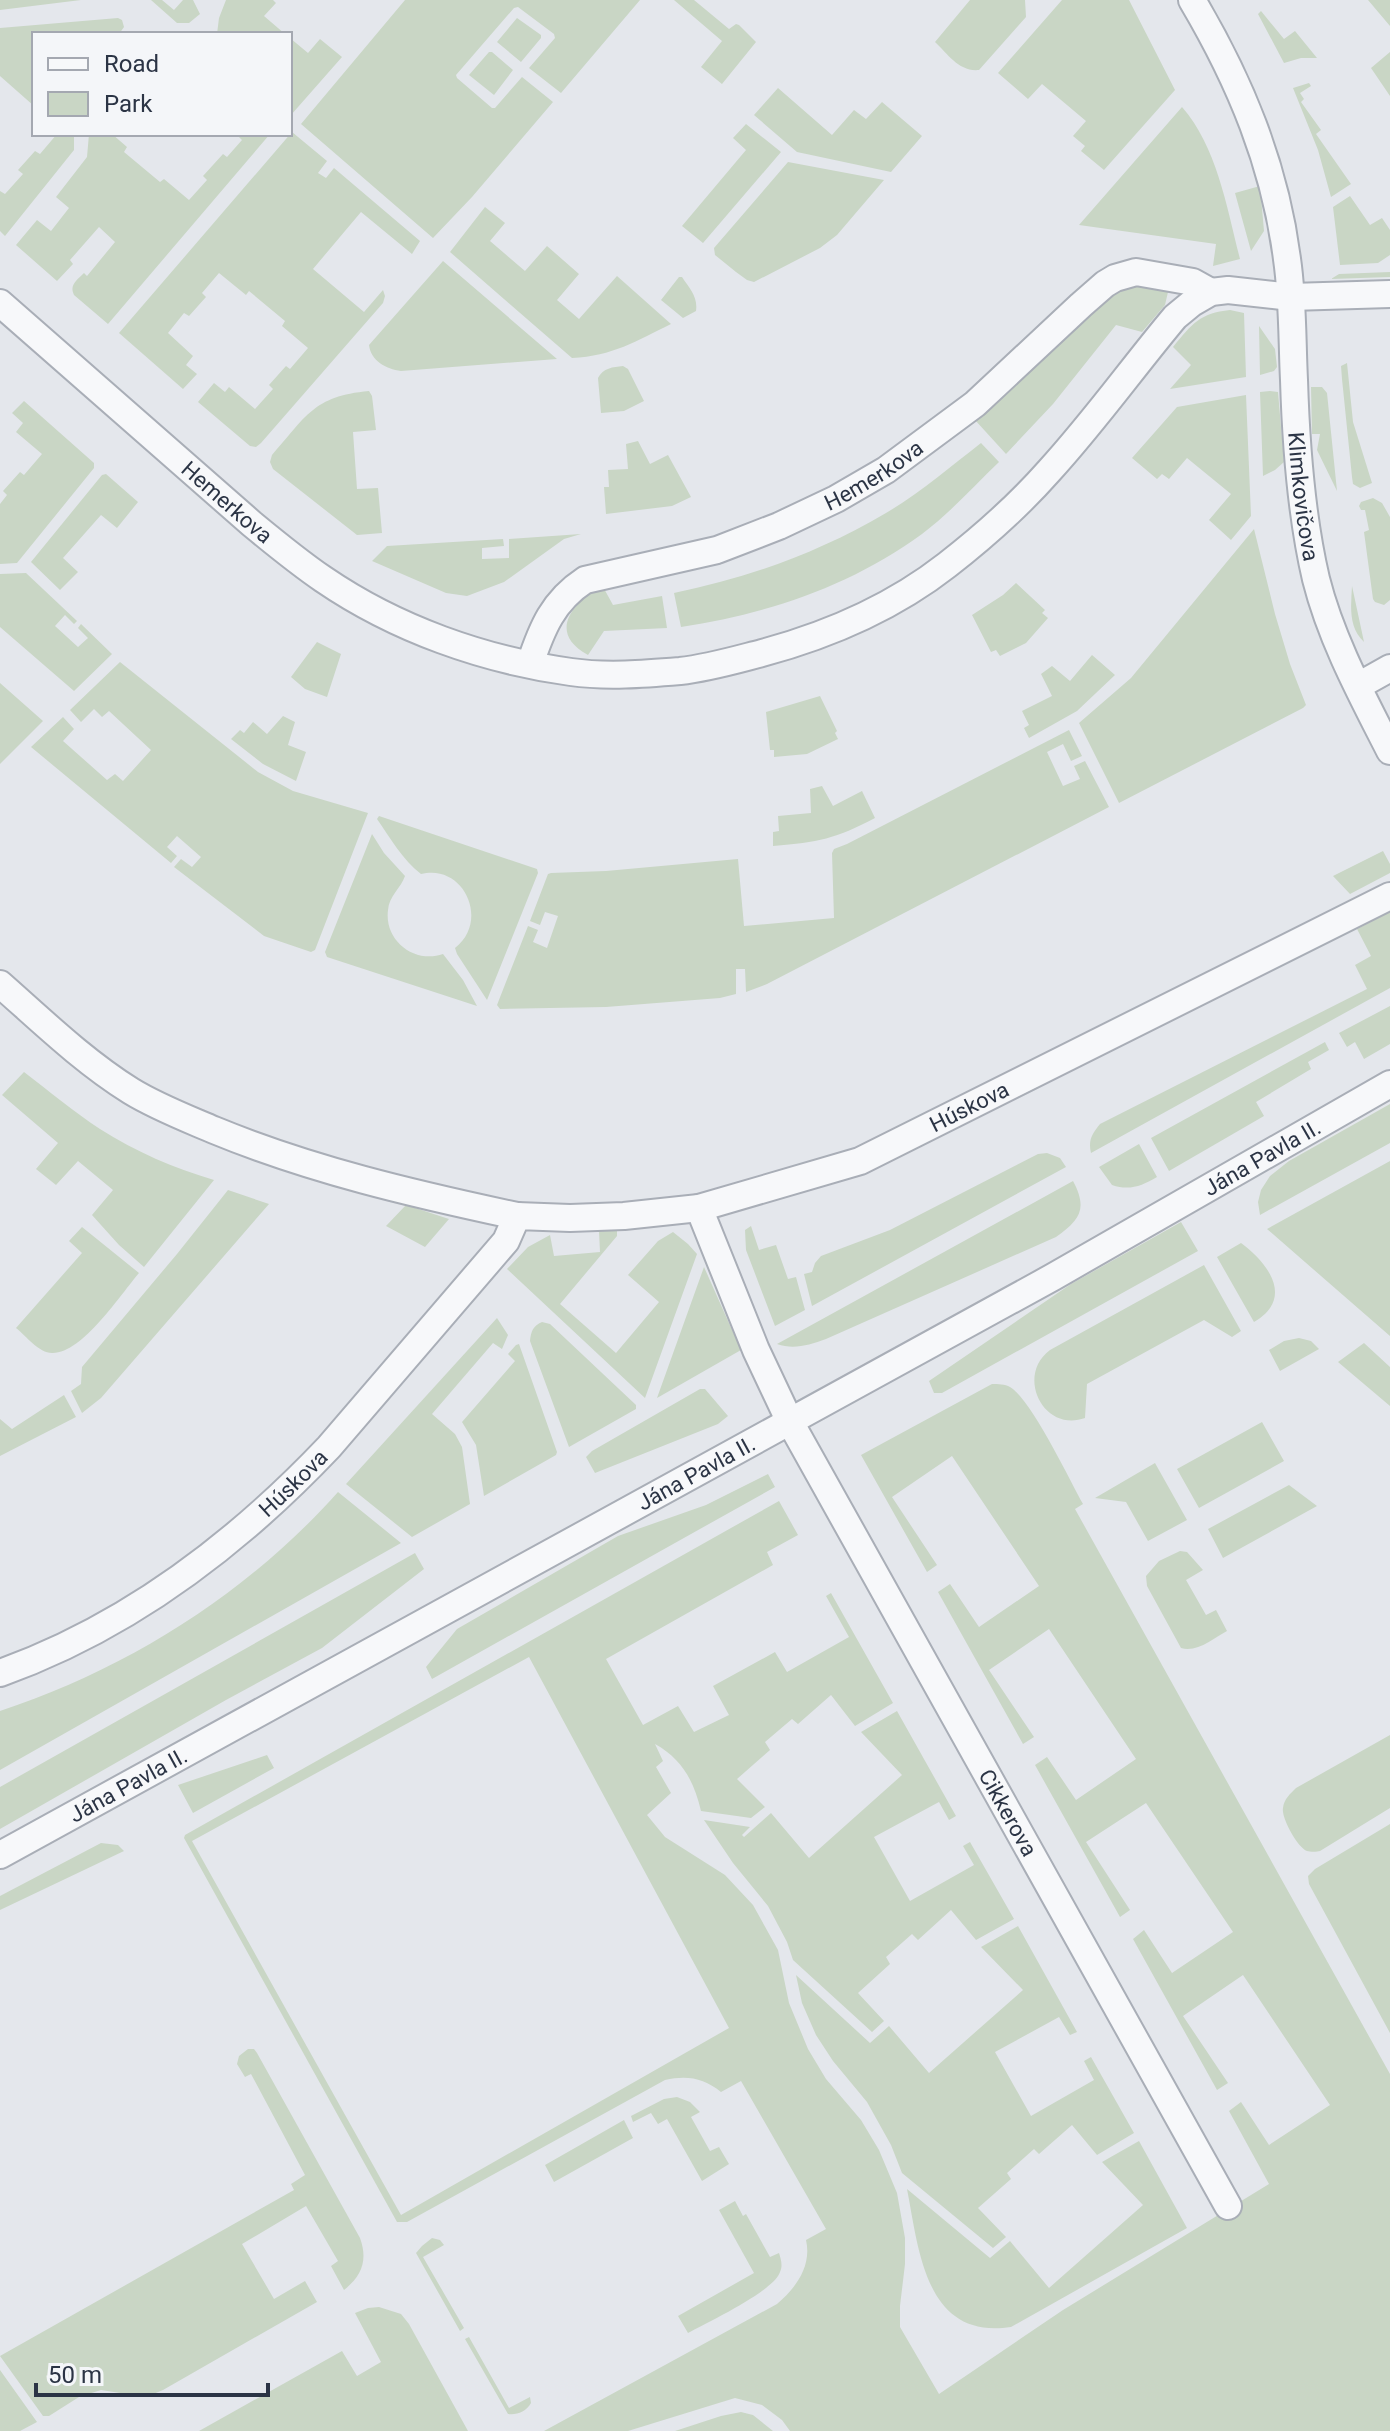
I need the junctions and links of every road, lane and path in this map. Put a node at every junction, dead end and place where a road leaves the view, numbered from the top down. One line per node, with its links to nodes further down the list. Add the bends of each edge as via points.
1 (1192, 0): 4 (street, Klimkovičova, via 1228,65 1268,165)
2 (1211, 292): 4 (street, Hemerkova); 6 (street, Hemerkova, via 1175,317 1019,502 896,601 797,644 682,671 573,672); 6 (street, Hemerkova, via 1193,282 1136,272 1105,284 975,404 886,470 836,499 717,550 585,580 569,591 546,621)
3 (1390, 294): 4 (street)
4 (1291, 297): 8 (street, Klimkovičova, via 1298,452 1315,575)
5 (0, 303): 6 (street, Hemerkova, via 252,524 324,580 409,626)
6 (530, 664)
7 (1390, 668): 8 (street)
8 (1358, 686): 9 (street, Klimkovičova)
9 (1390, 751)
10 (1390, 896): 13 (street, Húskova, via 860,1161)
11 (0, 984): 14 (street, Húskova, via 85,1058 133,1092 181,1116 366,1181)
12 (1390, 1084): 15 (street, Jána Pavla II., via 1053,1277)
13 (699, 1208): 14 (street, Húskova, via 610,1217); 15 (street, Cikkerova)
14 (517, 1216): 16 (street, Húskova, via 506,1241 329,1447 246,1528 189,1574 117,1619)
15 (789, 1420): 17 (street, Jána Pavla II.); 18 (street, Cikkerova)
16 (0, 1673)
17 (0, 1855)
18 (1228, 2206)

